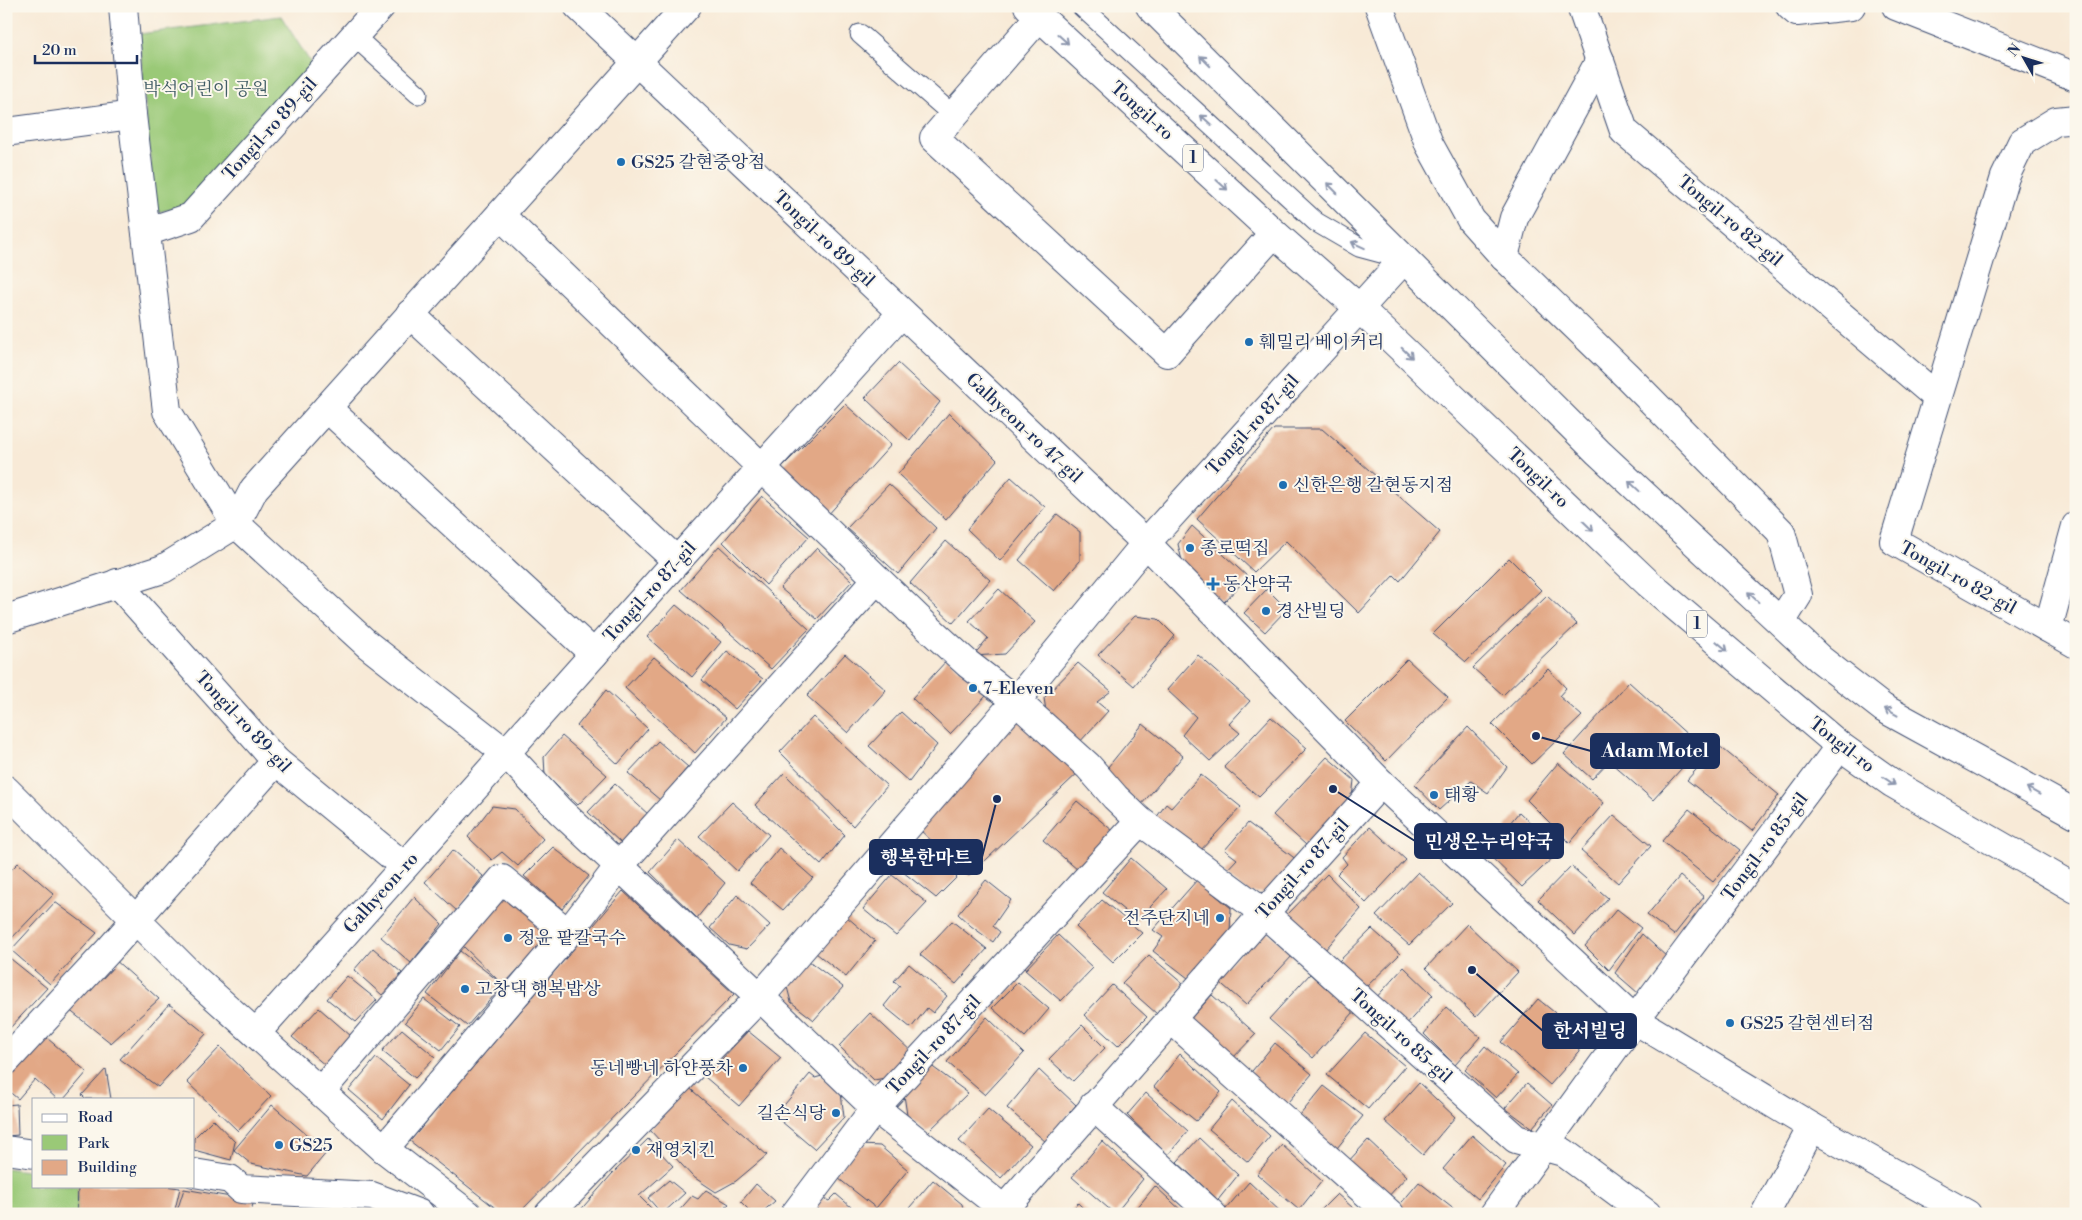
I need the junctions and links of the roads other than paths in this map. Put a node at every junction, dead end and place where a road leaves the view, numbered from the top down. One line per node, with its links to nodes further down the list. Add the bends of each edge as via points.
1 (123, 6): 19 (street)
2 (381, 6): 14 (street, Tongil-ro 89-gil)
3 (578, 6): 16 (street, Tongil-ro 89-gil)
4 (687, 6): 16 (street)
5 (1081, 6): 27 (lane, one-way to 5, via 1359,247 1316,222)
6 (1150, 6): 27 (street, one-way to 6)
7 (1379, 6): 26 (street, via 1429,144 1471,220)
8 (1581, 6): 15 (street, Tongil-ro 82-gil)
9 (1790, 6): 10 (street, via 1797,12)
10 (1851, 6)
11 (1896, 6): 17 (street)
12 (1033, 12): 20 (street, Tongil-ro); 25 (street, Tongil-ro / 1, one-way to 25)
13 (860, 34): 20 (lane)
14 (354, 36): 18 (lane); 24 (street, Tongil-ro 89-gil, via 191,217)
15 (1600, 60): 26 (street, via 1514,218); 31 (street, Tongil-ro 82-gil, via 1624,132)
16 (637, 63): 23 (street); 29 (street, Tongil-ro 89-gil)
17 (2076, 77)
18 (418, 94)
19 (132, 115): 22 (street); 24 (street)
20 (954, 116): 25 (street, Tongil-ro, via 934,138 1167,353)
21 (2076, 119): 31 (street, Tongil-ro 82-gil, via 2056,121 2022,142 2005,176)
22 (6, 132)
23 (500, 214): 30 (street); 33 (street)
24 (146, 232): 34 (street, via 167,411)
25 (1274, 233): 28 (street, Tongil-ro / 1)
26 (1504, 256): 41 (street, via 1781,532 1798,595)
27 (1404, 259): 28 (street, Tongil-ro 87-gil); 41 (street, one-way to 27, via 1598,452)
28 (1359, 308): 36 (street, Tongil-ro 87-gil); 46 (street, Tongil-ro / 1, one-way to 46, via 1648,583)
29 (902, 313): 33 (street, Tongil-ro 87-gil); 36 (street, Galhyeon-ro 47-gil)
30 (410, 314): 32 (street); 37 (street)
31 (1937, 397): 42 (street, Tongil-ro 82-gil, via 1894,542)
32 (327, 408): 34 (street, via 254,489); 44 (street)
33 (761, 469): 37 (street, Tongil-ro 87-gil); 38 (street)
34 (236, 524): 39 (street, via 163,569); 47 (street, via 368,645)
35 (2076, 526): 42 (street)
36 (1146, 543): 45 (street, Tongil-ro 87-gil); 49 (street)
37 (677, 561): 44 (street, Tongil-ro 87-gil)
38 (876, 579): 45 (street, via 968,664); 54 (street)
39 (117, 584): 40 (street); 48 (street, Tongil-ro 89-gil)
40 (6, 619)
41 (1781, 622): 51 (street, one-way to 41, via 1883,708 1820,659)
42 (2048, 628): 43 (street, Tongil-ro 82-gil)
43 (2076, 644)
44 (594, 654): 47 (street, Tongil-ro 87-gil)
45 (1016, 701): 52 (street, via 1088,766); 59 (street, Tongil-ro 87-gil)
46 (1840, 746): 55 (street, Tongil-ro / 1, one-way to 55, via 1892,783); 61 (street, Tongil-ro 85-gil)
47 (506, 753): 53 (street, Galhyeon-ro); 54 (street, Tongil-ro 87-gil, via 560,811)
48 (276, 762): 53 (street, Tongil-ro 89-gil); 57 (street)
49 (1381, 783): 56 (street, Tongil-ro 87-gil); 61 (street)
50 (6, 790): 57 (street)
51 (2076, 814)
52 (1140, 821): 56 (street, Tongil-ro 85-gil); 66 (street, Tongil-ro 87-gil)
53 (404, 866): 62 (street, Galhyeon-ro)
54 (619, 866): 58 (street); 59 (street, Tongil-ro 87-gil)
55 (2076, 888)
56 (1264, 913): 60 (street, Tongil-ro 87-gil); 68 (street, Tongil-ro 85-gil, via 1516,1139)
57 (135, 919): 62 (street); 63 (street)
58 (568, 933): 64 (street, via 502,879); 69 (street)
59 (760, 997): 66 (street, Tongil-ro 87-gil); 76 (street, Tongil-ro 87-gil)
60 (1170, 1019): 65 (street, Tongil-ro 87-gil); 79 (street)
61 (1635, 1020): 67 (street); 68 (street, Tongil-ro 85-gil)
62 (256, 1033): 64 (street)
63 (11, 1049)
64 (321, 1091): 69 (street)
65 (1093, 1106): 73 (street, Tongil-ro 87-gil); 78 (street)
66 (875, 1108): 73 (street, Tongil-ro 87-gil); 77 (street, Tongil-ro 87-gil)
67 (1812, 1127): 82 (street); 83 (street)
68 (1544, 1146): 80 (street, Tongil-ro 85-gil); 81 (street, via 1563,1152)
69 (384, 1149): 75 (street)
70 (6, 1150): 71 (street)
71 (32, 1154)
72 (195, 1172): 74 (street, via 230,1178 241,1188 372,1196)
73 (1005, 1212)
74 (420, 1214)
75 (468, 1214)
76 (549, 1214)
77 (795, 1214)
78 (1212, 1214)
79 (1390, 1214)
80 (1494, 1214)
81 (1647, 1214)
82 (1765, 1214)
83 (1967, 1214)

